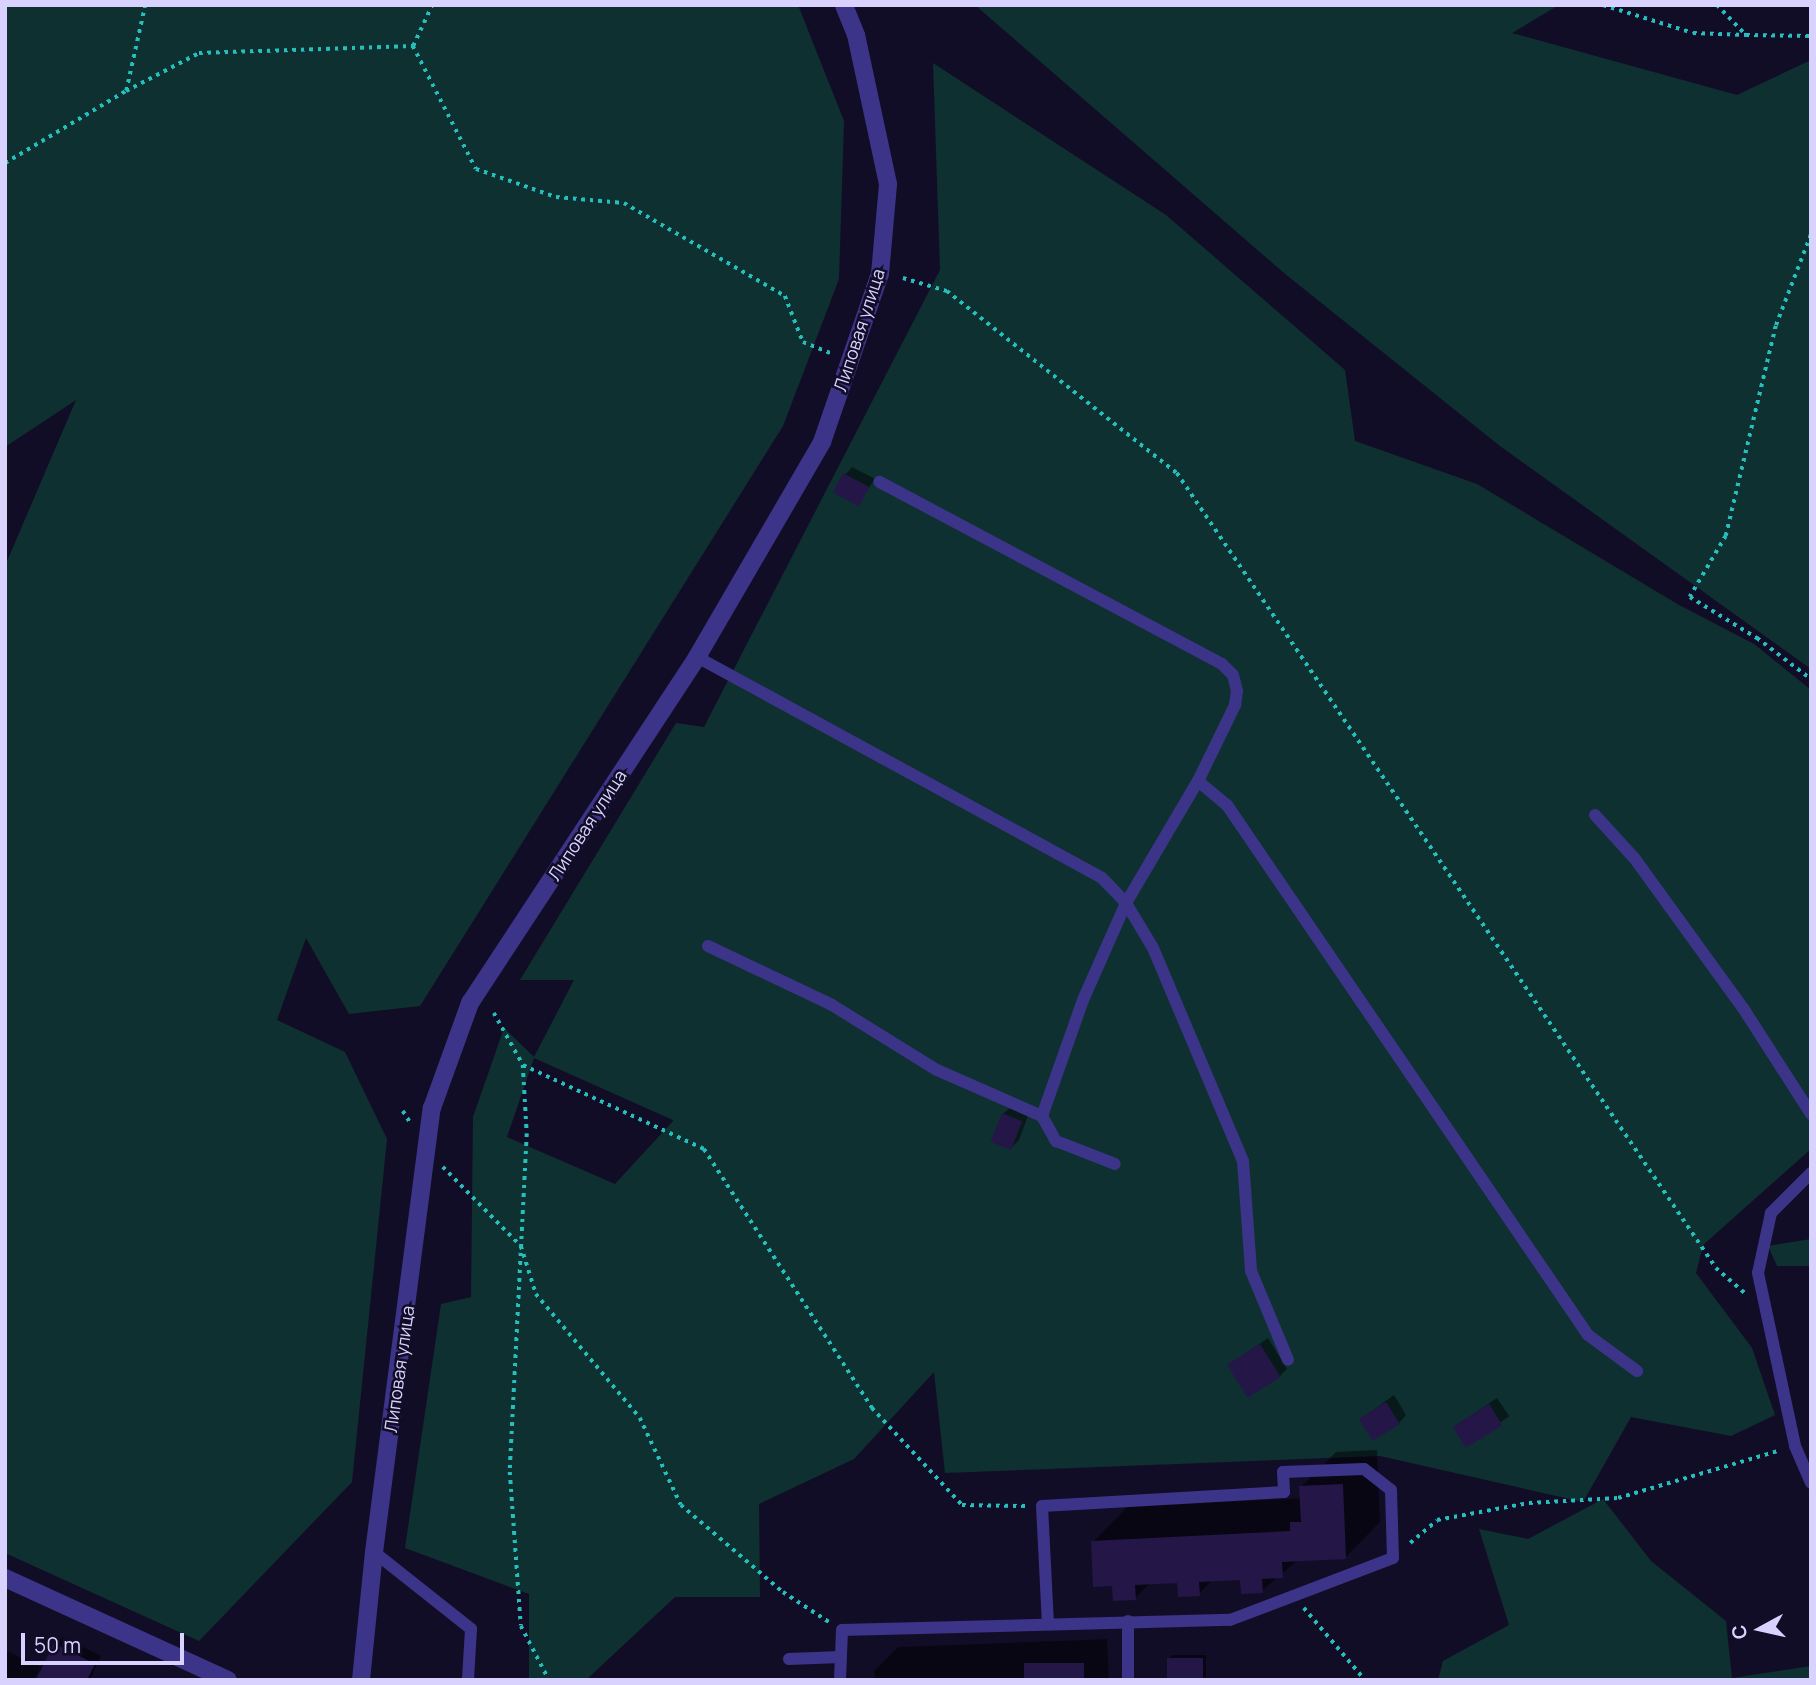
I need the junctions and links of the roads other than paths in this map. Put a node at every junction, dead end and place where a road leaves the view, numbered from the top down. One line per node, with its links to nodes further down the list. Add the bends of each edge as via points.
1 (844, 5): 3 (street, Липовая улица, via 856,35 888,184 880,274 822,442)
2 (879, 482): 4 (lane, via 1222,664 1233,675 1235,705)
3 (697, 657): 6 (lane, via 1102,878); 15 (street, Липовая улица, via 470,1003 432,1108)
4 (1198, 781): 6 (lane); 13 (lane, via 1227,805 1588,1335)
5 (1595, 815): 8 (lane, via 1635,859 1743,1008)
6 (1126, 903): 9 (lane, via 1083,1000); 12 (lane, via 1153,948 1243,1161 1251,1271)
7 (708, 946): 9 (lane, via 832,1005 937,1070)
8 (1811, 1114)
9 (1042, 1116): 10 (lane, via 1056,1141)
10 (1115, 1164)
11 (1811, 1173): 14 (lane, via 1771,1213 1758,1273 1795,1446)
12 (1289, 1360)
13 (1637, 1371)
14 (1811, 1483)
15 (374, 1552): 22 (street, Липовая улица); 23 (lane, via 471,1629)
16 (5, 1578): 21 (street)
17 (1128, 1621): 18 (lane); 18 (lane, via 1230,1620 1393,1558 1391,1490 1364,1469 1283,1472 1284,1492 1042,1506); 25 (lane)
18 (1048, 1624): 19 (lane, via 842,1630)
19 (840, 1657): 20 (lane); 24 (lane)
20 (789, 1659)
21 (228, 1680)
22 (361, 1680)
23 (468, 1680)
24 (840, 1680)
25 (1128, 1680)

